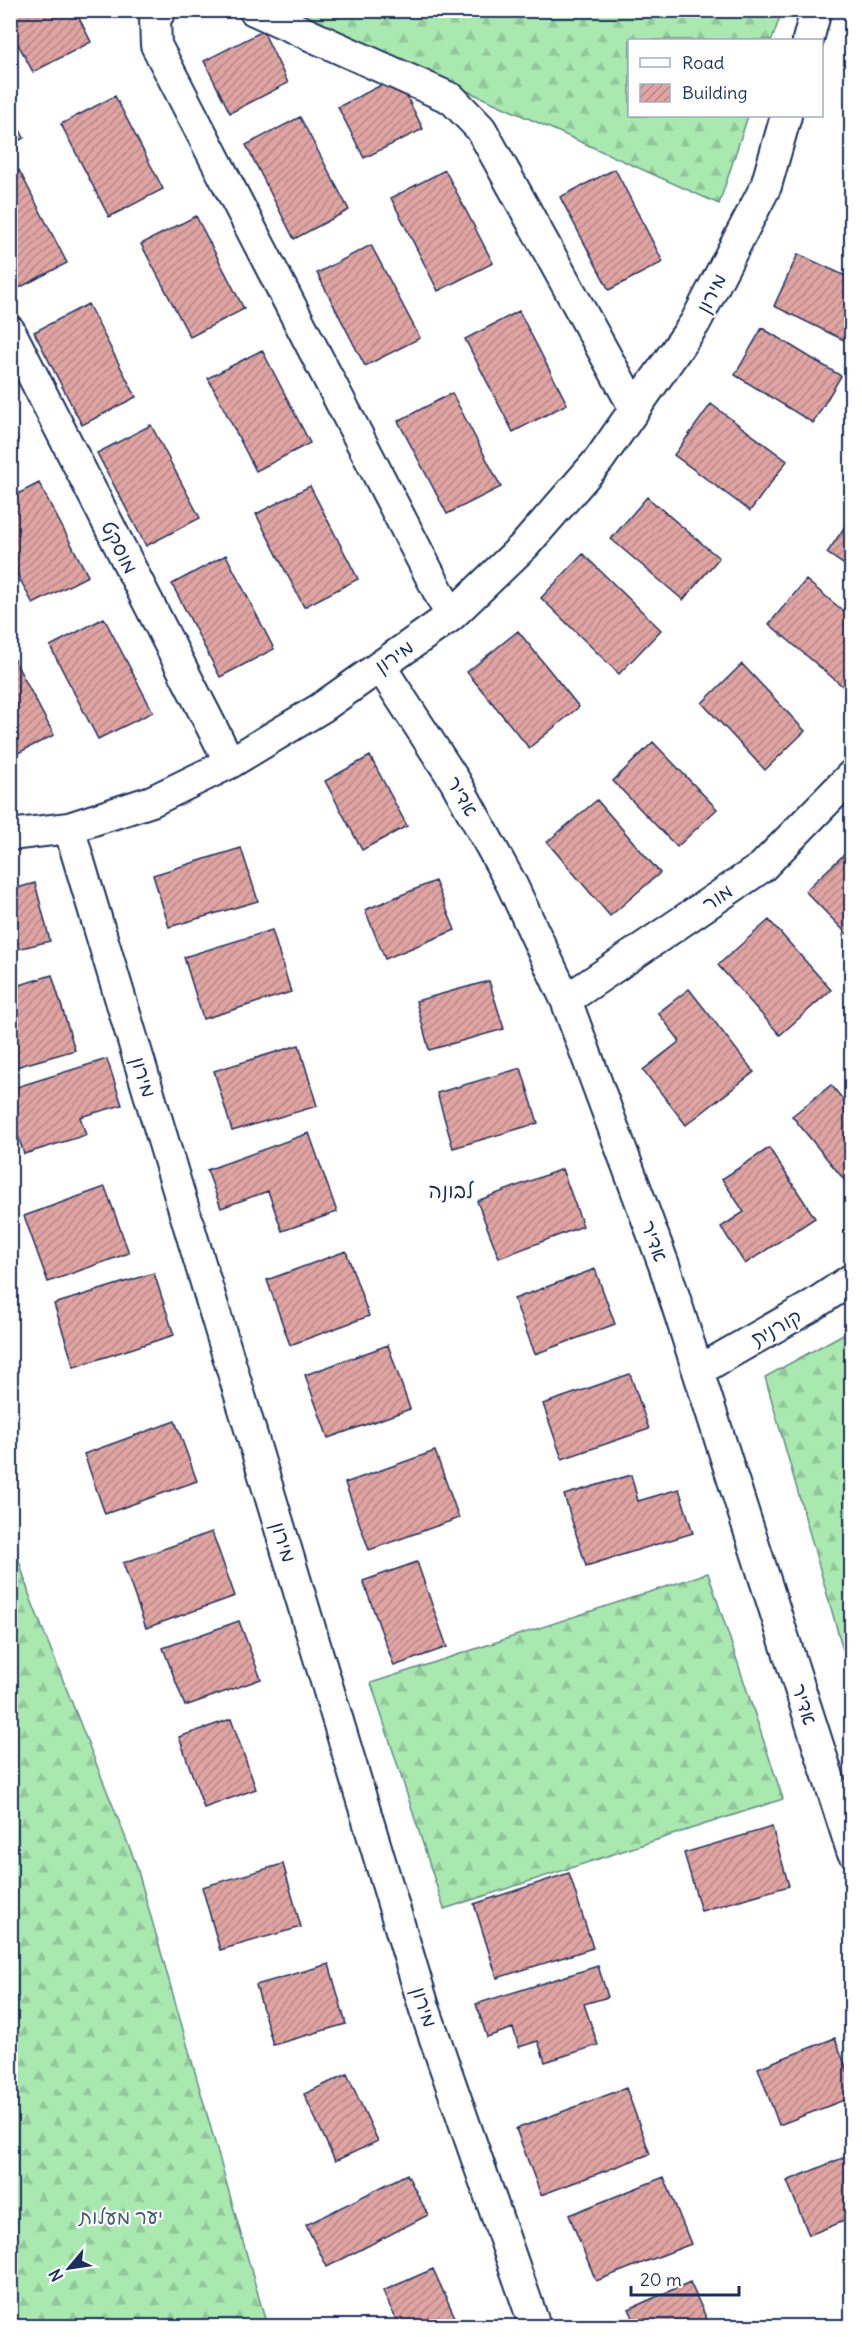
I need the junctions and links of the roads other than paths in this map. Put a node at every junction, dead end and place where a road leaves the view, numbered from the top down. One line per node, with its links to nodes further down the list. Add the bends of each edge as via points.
1 (160, 10): 8 (street, via 155,19 156,45)
2 (254, 10): 7 (street, via 452,99 481,129)
3 (816, 10): 4 (street)
4 (808, 39)
5 (786, 117): 7 (street, מירון, via 766,186 695,323)
6 (10, 331): 10 (street, מוסקט)
7 (635, 409): 8 (street, מירון, via 599,460 525,545)
8 (451, 616): 9 (street, מירון)
9 (380, 666): 10 (street, מירון, via 321,708); 14 (street, אדיר, via 455,781 511,883)
10 (230, 763): 12 (street, מירון, via 152,801)
11 (852, 775): 14 (street, מור, via 762,867)
12 (69, 828): 13 (street); 18 (street, מירון, via 425,2010)
13 (10, 835)
14 (566, 1000): 16 (street, אדיר, via 664,1265)
15 (852, 1279): 16 (street, קורנית)
16 (698, 1371): 17 (street, אדיר)
17 (852, 1851)
18 (535, 2326)

